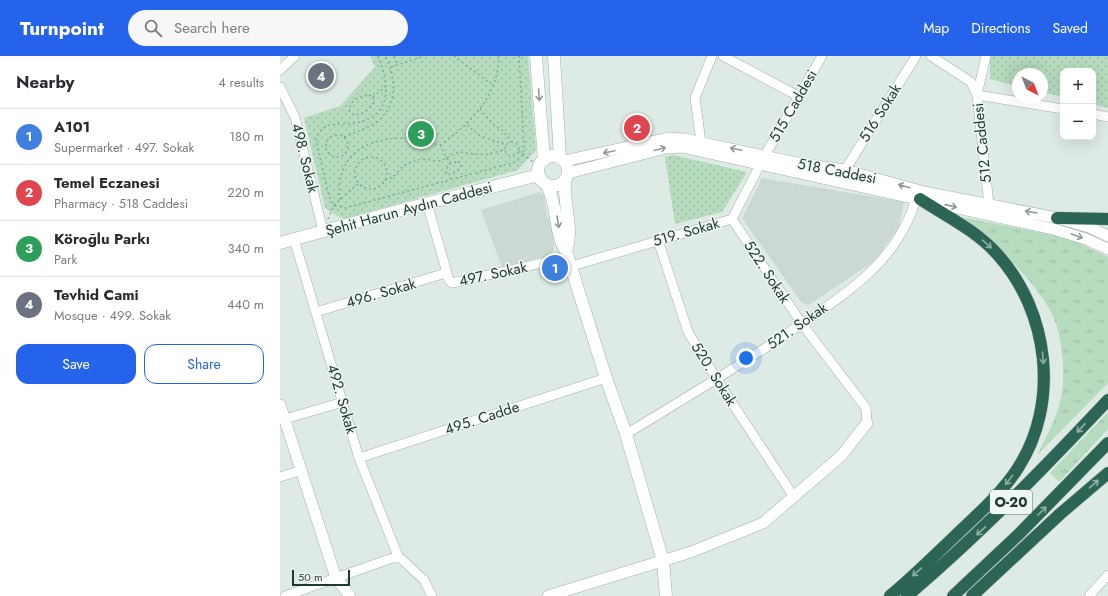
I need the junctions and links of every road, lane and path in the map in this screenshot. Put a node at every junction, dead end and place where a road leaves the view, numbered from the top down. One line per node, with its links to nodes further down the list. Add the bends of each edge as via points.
1 (295, 56): 19 (street)
2 (378, 56): 20 (path, via 386,75)
3 (385, 56): 18 (path)
4 (394, 56): 17 (path)
5 (424, 56): 17 (path)
6 (454, 56): 21 (path)
7 (498, 56): 21 (path)
8 (519, 56): 38 (path)
9 (536, 56): 42 (main road, one-way to 42)
10 (554, 56): 40 (main road)
11 (712, 56): 33 (street, via 695,98)
12 (723, 56): 24 (street)
13 (822, 56): 24 (street, 515 Caddesi)
14 (916, 56): 44 (street, 516 Sokak)
15 (931, 56): 23 (street, 512 Caddesi, via 971,82)
16 (986, 56): 23 (street)
17 (397, 66): 18 (path)
18 (392, 67): 31 (path, via 393,101 385,114 376,123)
19 (280, 70)
20 (387, 85): 25 (path); 53 (path, via 387,93 379,110 369,119 359,123 335,124 318,132 317,148 329,196)
21 (494, 86): 26 (path)
22 (280, 87): 58 (street, 498. Sokak, via 295,117)
23 (977, 95): 27 (street); 54 (street, 512 Caddesi)
24 (798, 96): 41 (street, 515 Caddesi)
25 (373, 97): 25 (path, via 374,102 367,111 359,115 353,115 349,111 353,101 362,96)
26 (480, 109): 30 (path); 32 (path)
27 (1060, 109)
28 (1096, 115): 29 (street)
29 (1108, 117)
30 (467, 125): 34 (path); 35 (path, via 480,136)
31 (344, 138): 31 (path, via 347,144 346,151 340,156 330,154 326,145 328,139 337,135)
32 (512, 141): 35 (path); 37 (path, via 520,146)
33 (701, 142): 40 (street, 518 Caddesi, one-way to 40, via 668,138); 41 (street, 518 Caddesi, one-way to 33)
34 (440, 145): 39 (path); 51 (path, via 417,139 392,138 360,148 342,170 338,185)
35 (507, 145): 36 (path)
36 (504, 150): 37 (path, via 512,156); 39 (path, via 484,155 458,152)
37 (519, 151): 38 (path)
38 (523, 155): 42 (path); 53 (path, via 516,162 353,206 345,208)
39 (447, 158): 43 (path); 47 (path, via 440,161 414,161 404,165 393,177)
40 (562, 159): 42 (main road, via 553,156); 46 (main road, via 568,166)
41 (762, 160): 44 (street, 518 Caddesi); 46 (street, 518 Caddesi, one-way to 41, via 674,146); 50 (street, 518 Caddesi); 56 (street, 519. Sokak)
42 (538, 161): 45 (main road)
43 (450, 164): 43 (path, via 458,161 460,169 448,175 446,170)
44 (845, 170): 54 (street, 518 Caddesi, one-way to 44, via 924,192)
45 (539, 175): 49 (main road); 52 (main road, Şehit Harun Aydın Caddesi)
46 (566, 177): 49 (main road, via 557,186); 64 (main road, via 564,192 570,242)
47 (385, 180): 48 (path, via 373,188); 48 (path, via 386,165 378,158 367,157 358,163 356,168)
48 (359, 183): 51 (path)
49 (547, 185): 64 (main road, one-way to 64, via 554,198 562,244)
50 (918, 199): 63 (street, 518 Caddesi, one-way to 63, via 1053,229); 67 (street, 521. Sokak, via 908,222 879,263); 91 (highway, one-way to 91, via 975,234 998,254 1012,271 1034,314 1044,373 1040,416 1018,469 980,513)
51 (340, 200): 53 (path)
52 (427, 203): 58 (main road, Şehit Harun Aydın Caddesi); 65 (street, 497. Sokak)
53 (334, 205)
54 (989, 205): 55 (street, 518 Caddesi, one-way to 54)
55 (1057, 218): 57 (highway); 59 (street, 518 Caddesi, via 1089,227)
56 (732, 219): 61 (street, 519. Sokak); 67 (street, 522. Sokak)
57 (1108, 219)
58 (323, 231): 60 (main road, Şehit Harun Aydın Caddesi)
59 (1108, 236)
60 (294, 239): 62 (main road, Şehit Harun Aydın Caddesi); 66 (street, 492. Sokak)
61 (658, 240): 64 (street, 519. Sokak); 69 (street, 520. Sokak, via 688,332)
62 (280, 243)
63 (1108, 249)
64 (569, 258): 65 (street, 497. Sokak, via 456,284 449,280); 68 (main road)
65 (446, 273): 66 (street, 496. Sokak)
66 (316, 312): 71 (street, 492. Sokak)
67 (802, 324): 69 (street, 521. Sokak); 74 (street, 522. Sokak, via 866,408)
68 (606, 378): 75 (main road); 77 (street, 495. Cadde)
69 (717, 380): 75 (street, 521. Sokak); 81 (street, 520. Sokak)
70 (1108, 400): 92 (highway, O-20, one-way to 92, via 1001,512)
71 (343, 402): 73 (street); 77 (street, 492. Sokak)
72 (280, 404): 73 (street)
73 (285, 418): 78 (street)
74 (868, 423): 81 (street, via 841,456)
75 (626, 434): 83 (main road)
76 (1108, 443): 93 (highway, O-20, one-way to 76, via 1019,534)
77 (359, 458): 82 (street, 492. Sokak)
78 (302, 470): 80 (street); 85 (street)
79 (1108, 473): 94 (highway, one-way to 79)
80 (280, 477)
81 (794, 497): 83 (street, via 763,523)
82 (398, 556): 85 (street); 88 (street, via 424,580)
83 (663, 561): 89 (street); 90 (main road)
84 (1108, 575): 95 (street)
85 (336, 578): 86 (street); 87 (street)
86 (285, 596)
87 (350, 596)
88 (432, 596)
89 (548, 596)
90 (666, 596)
91 (890, 596)
92 (907, 596)
93 (953, 596)
94 (972, 596)
95 (1089, 596)

